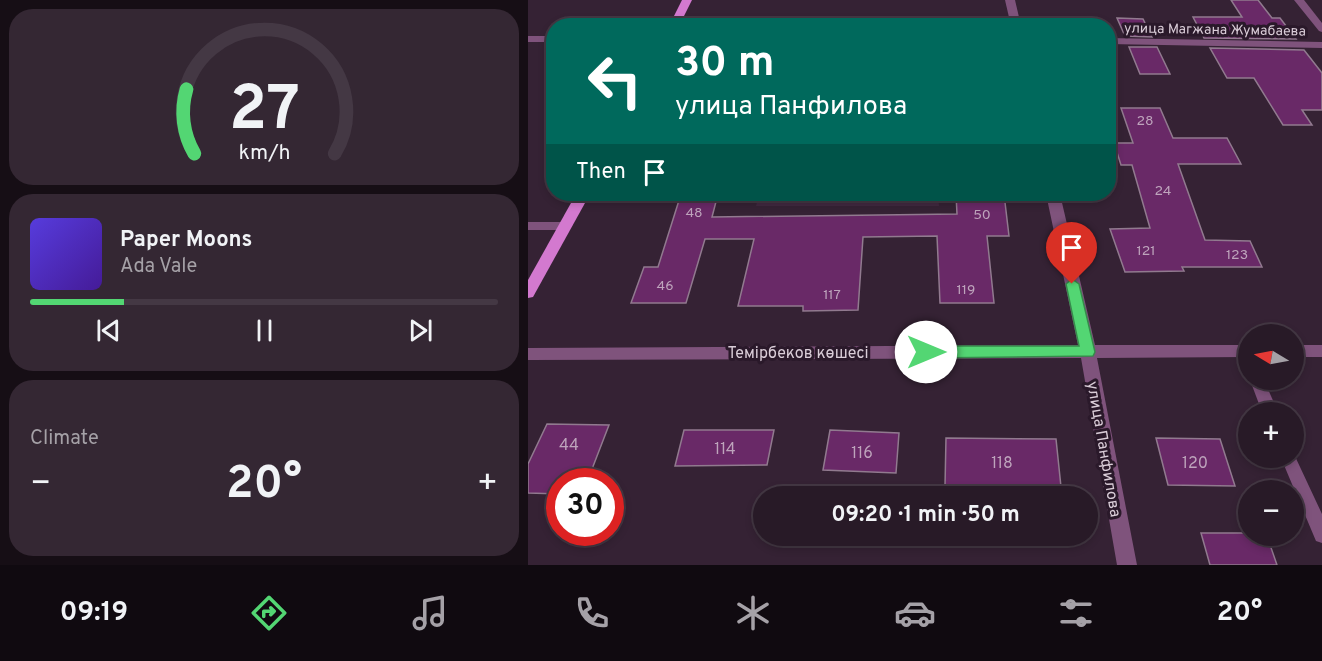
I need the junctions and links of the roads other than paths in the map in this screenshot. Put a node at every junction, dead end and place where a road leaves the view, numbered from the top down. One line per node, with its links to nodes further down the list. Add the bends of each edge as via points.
1 (687, 0): 4 (main road)
2 (1010, 0): 5 (street)
3 (1299, 0): 6 (street)
4 (678, 18)
5 (1014, 18)
6 (1322, 29)
7 (528, 39): 8 (street)
8 (546, 39)
9 (1116, 41): 10 (street, улица Магжана Жумабаева)
10 (1322, 45)
11 (579, 201): 14 (main road)
12 (1055, 201): 18 (street, улица Панфилова)
13 (528, 226): 14 (lane)
14 (565, 226): 15 (main road)
15 (528, 293)
16 (1304, 351): 17 (street)
17 (1322, 351)
18 (1088, 352): 19 (street, Темірбеков көшесі); 20 (street, Темірбеков көшесі); 23 (street, улица Панфилова)
19 (1238, 353)
20 (528, 354)
21 (1292, 468): 22 (lane)
22 (1322, 535)
23 (1127, 565)

